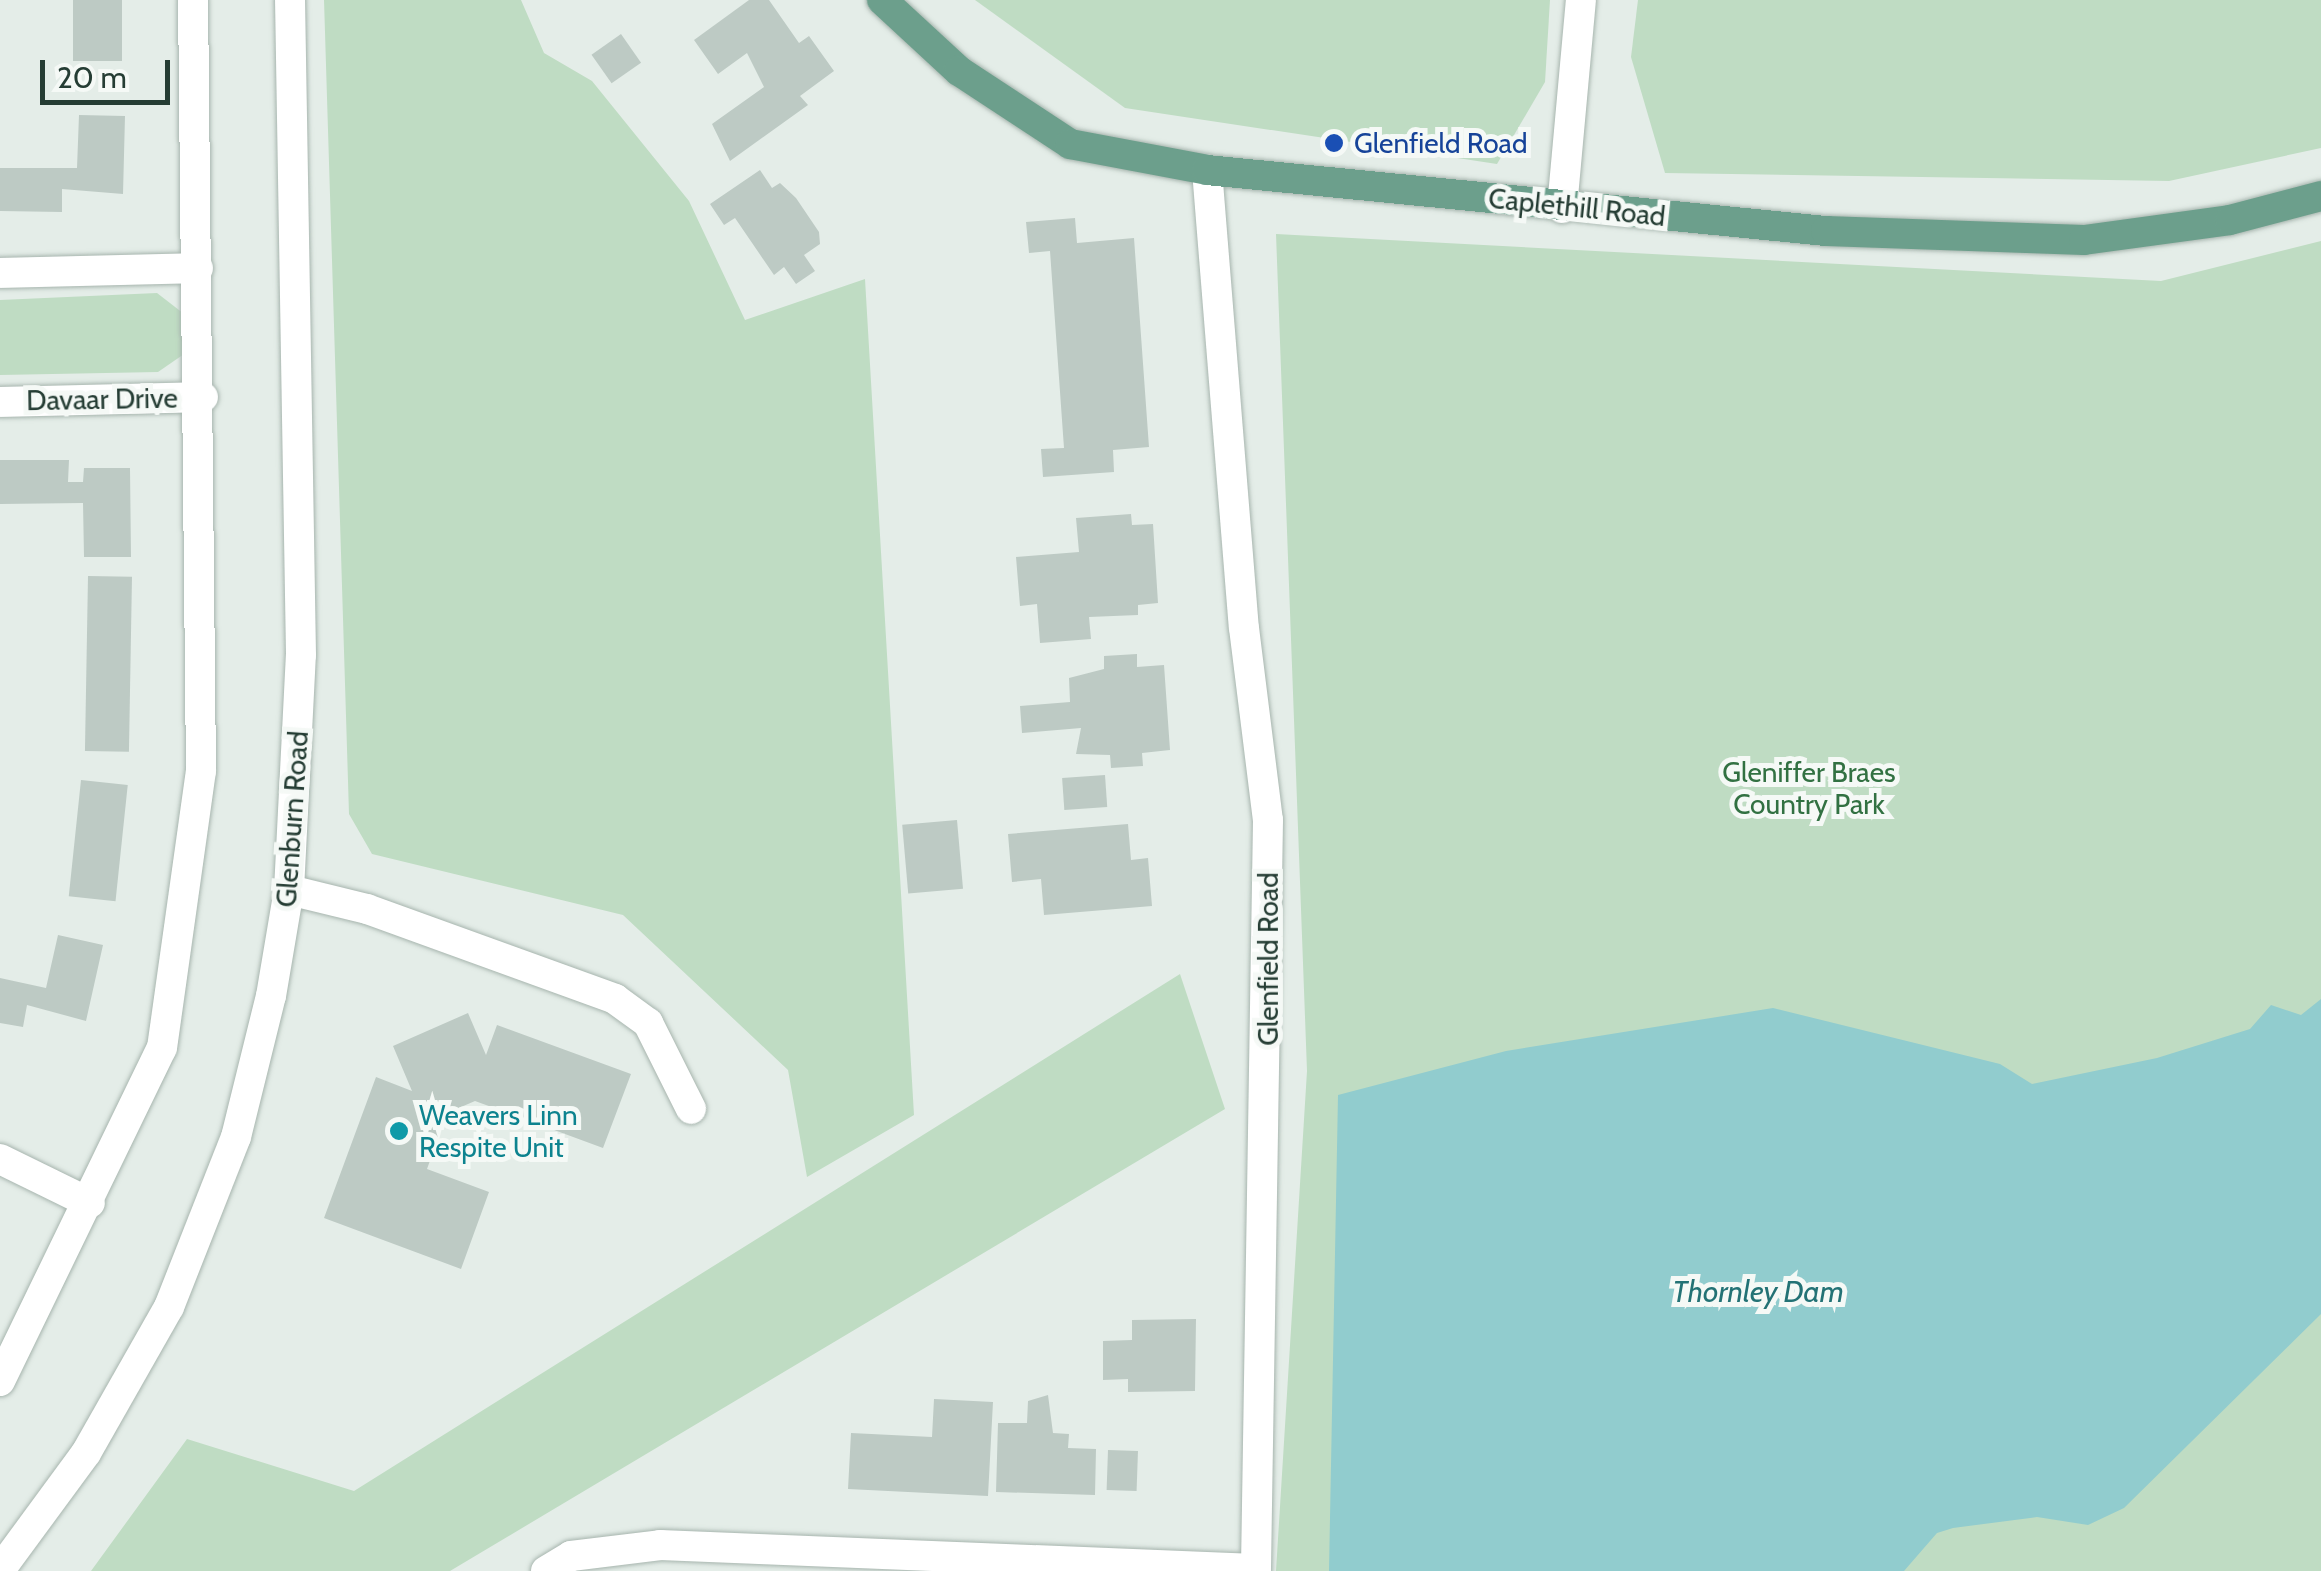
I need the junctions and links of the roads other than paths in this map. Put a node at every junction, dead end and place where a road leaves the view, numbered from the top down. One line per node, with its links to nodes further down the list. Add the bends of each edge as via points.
1 (193, 0): 8 (street)
2 (290, 0): 12 (street, Glenburn Road, via 301,656)
3 (882, 0): 5 (main road, Caplethill Road, via 959,71 1070,144)
4 (1581, 0): 7 (street)
5 (1207, 170): 7 (main road, Caplethill Road, via 1344,178); 19 (street, Glenfield Road, via 1244,628 1268,820)
6 (2321, 196): 7 (main road, Caplethill Road, via 2230,220 2084,240 1826,231)
7 (1562, 208)
8 (198, 268): 9 (street); 10 (street)
9 (0, 273)
10 (203, 397): 11 (street, Davaar Drive); 15 (street, via 202,772 162,1048)
11 (0, 402)
12 (289, 890): 13 (street, via 367,909 614,999 648,1023); 18 (street, Glenburn Road, via 256,1066 211,1212 132,1378)
13 (691, 1110)
14 (0, 1159): 15 (street)
15 (90, 1203): 16 (street)
16 (0, 1381)
17 (936, 1564): 19 (street); 20 (street, via 660,1545 571,1556)
18 (0, 1570)
19 (1256, 1570)
20 (546, 1571)

